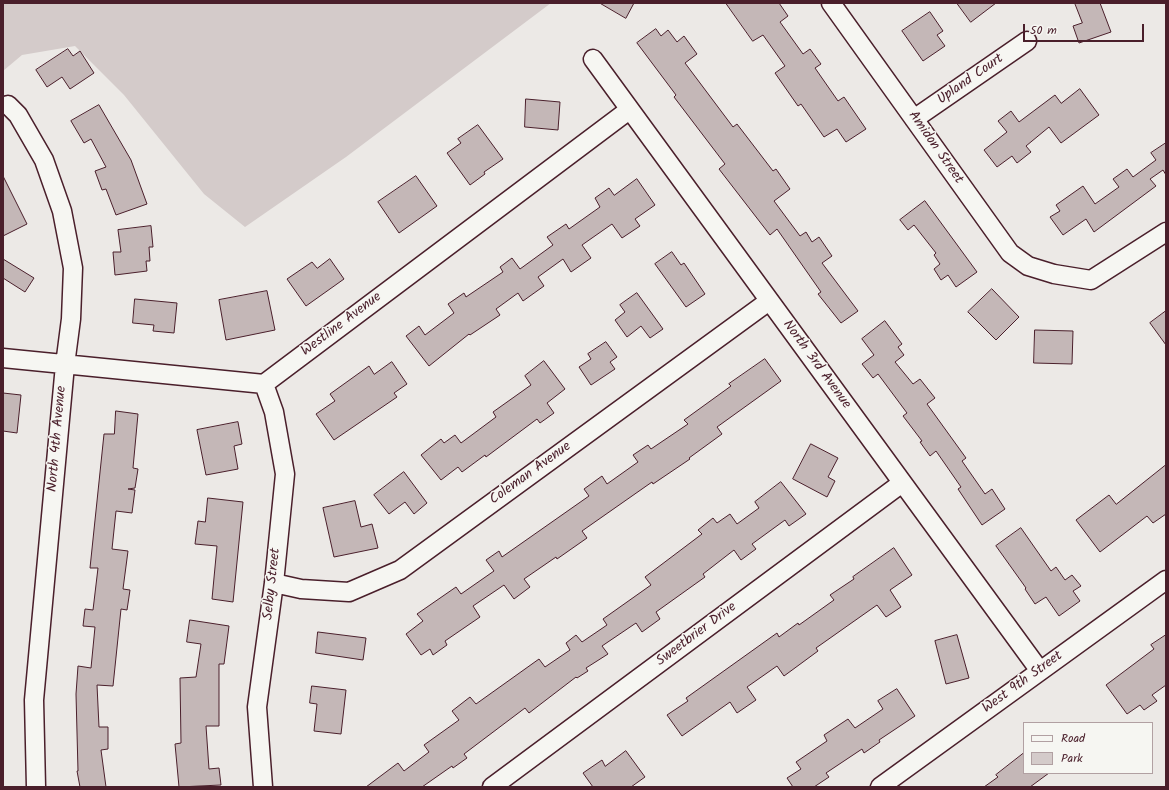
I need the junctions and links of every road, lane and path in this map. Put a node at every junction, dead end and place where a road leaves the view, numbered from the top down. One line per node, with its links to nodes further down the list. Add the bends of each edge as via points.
1 (831, 3): 6 (street, Amidon Street)
2 (1027, 41): 6 (street, Upland Court)
3 (593, 59): 5 (street, North 3rd Avenue)
4 (8, 106): 10 (street, North 4th Avenue, via 18,115 44,160 62,211 73,268 71,319)
5 (630, 110): 8 (street, North 3rd Avenue); 11 (street, Westline Avenue)
6 (914, 119): 7 (street, Amidon Street, via 1010,253 1028,266 1054,274 1091,280)
7 (1166, 232)
8 (769, 301): 12 (street, North 3rd Avenue); 14 (street, Coleman Avenue, via 400,570 349,592 301,589)
9 (3, 358): 10 (street)
10 (65, 365): 11 (street); 17 (street, North 4th Avenue, via 34,700)
11 (264, 384): 14 (street, Selby Street, via 274,412 285,474)
12 (902, 483): 15 (street, North 3rd Avenue); 16 (street, Sweetbrier Drive)
13 (1166, 580): 15 (street, West 9th Street)
14 (274, 583): 18 (street, Selby Street, via 257,707)
15 (1040, 671): 19 (street, West 9th Street)
16 (503, 784)
17 (36, 787)
18 (263, 787)
19 (880, 787)

